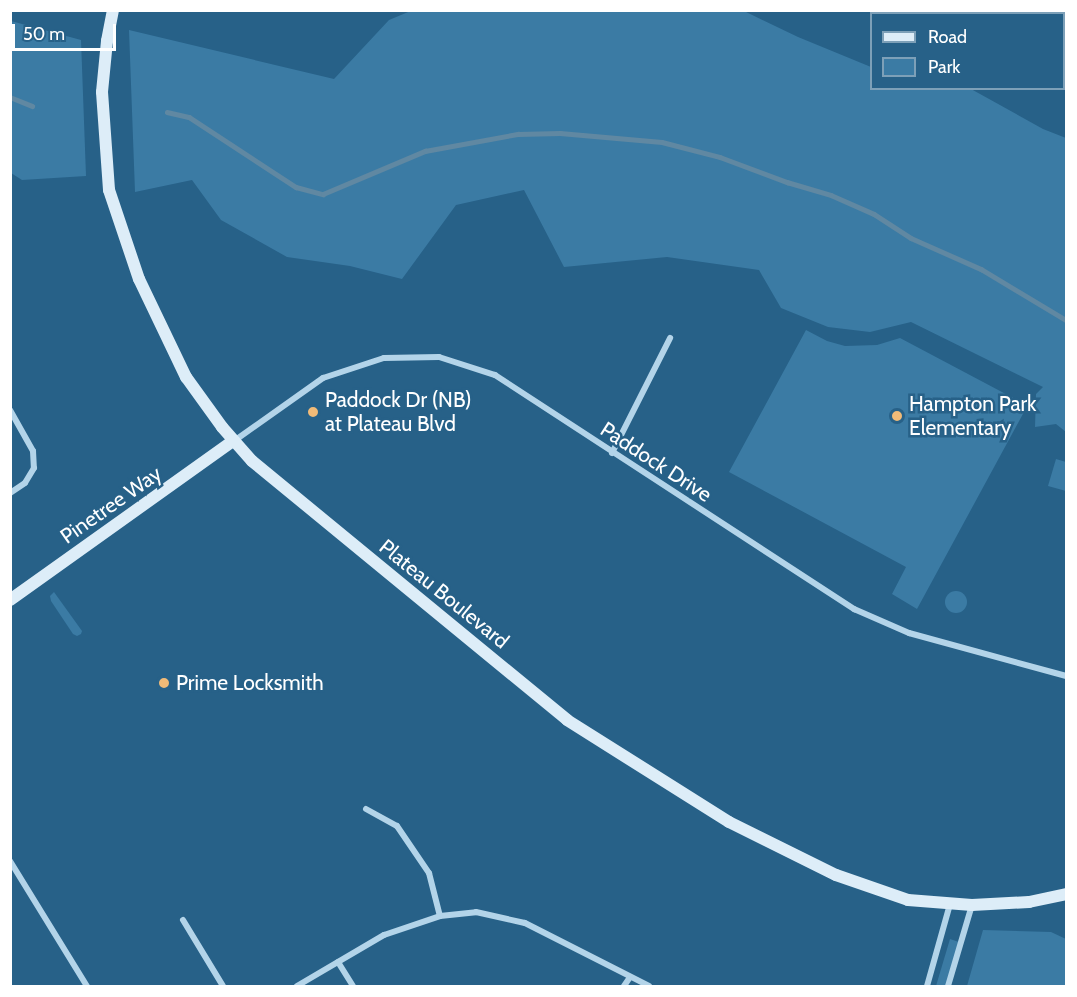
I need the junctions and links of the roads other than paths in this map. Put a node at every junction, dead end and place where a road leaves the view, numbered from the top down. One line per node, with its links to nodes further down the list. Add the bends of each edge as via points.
1 (112, 10): 4 (street, Plateau Boulevard, via 102,92 109,190 160,327 186,377)
2 (670, 338): 5 (street)
3 (10, 410): 6 (street, via 33,451 34,468 25,483)
4 (233, 441): 5 (street, Paddock Drive, via 323,378 384,357 439,357 495,375); 7 (street, Pinetree Way); 12 (street, Plateau Boulevard, via 258,466 567,720 729,822 836,875 908,900)
5 (612, 453): 8 (street, Paddock Drive, via 854,609 909,633)
6 (10, 493)
7 (12, 596)
8 (1066, 676)
9 (366, 809): 14 (street, via 397,826 429,873)
10 (10, 861): 18 (street)
11 (1066, 894): 13 (street, Plateau Boulevard, via 1029,902)
12 (950, 904): 13 (street, Plateau Boulevard); 24 (street)
13 (972, 905): 25 (street)
14 (440, 916): 16 (street, via 384,935); 17 (street, via 476,912 525,923)
15 (183, 920): 19 (street)
16 (338, 962): 20 (street); 21 (street)
17 (630, 977): 22 (street); 23 (street)
18 (87, 987)
19 (222, 987)
20 (297, 987)
21 (353, 987)
22 (624, 987)
23 (649, 987)
24 (927, 987)
25 (948, 987)

